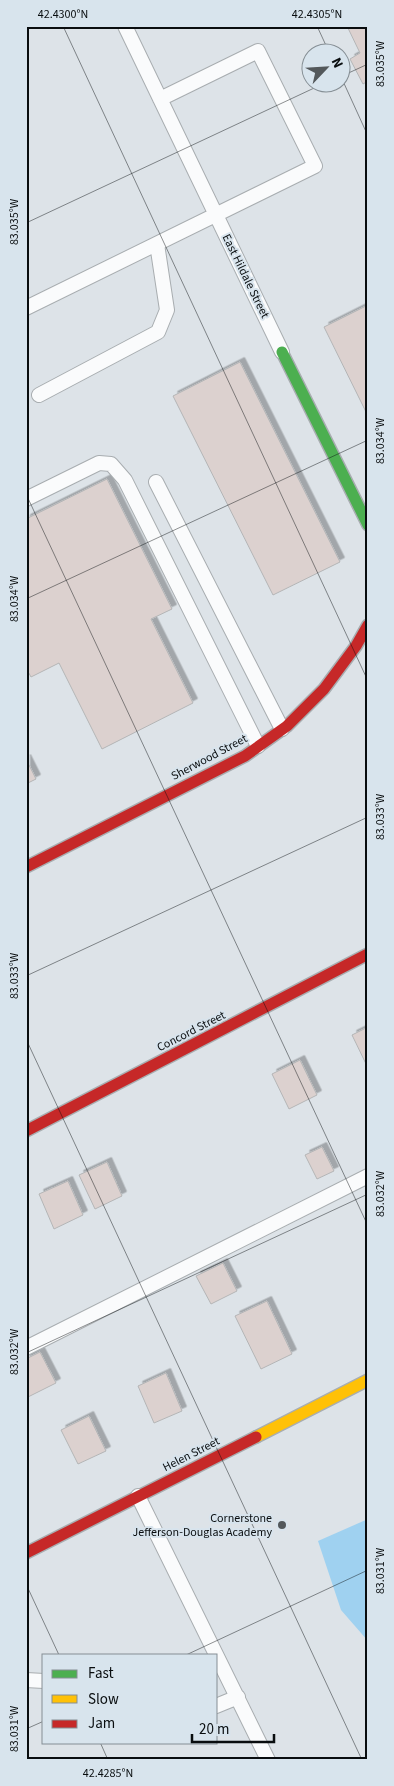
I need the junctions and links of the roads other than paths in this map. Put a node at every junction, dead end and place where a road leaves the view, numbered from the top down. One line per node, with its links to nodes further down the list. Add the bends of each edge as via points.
1 (125, 26): 2 (lane, East Hildale Street)
2 (160, 99): 3 (lane, East Hildale Street); 3 (lane, via 258,52 315,166)
3 (216, 216): 4 (lane); 6 (lane, East Hildale Street)
4 (157, 244): 5 (lane); 7 (lane, via 166,310 158,332)
5 (26, 308)
6 (282, 352): 10 (street, East Hildale Street)
7 (39, 395)
8 (156, 482): 12 (lane)
9 (26, 499): 13 (lane, via 99,463 111,464 125,480)
10 (368, 525)
11 (368, 625): 12 (street, Sherwood Street, via 324,689)
12 (282, 729): 13 (street, Sherwood Street)
13 (258, 746): 14 (street, Sherwood Street, via 245,756)
14 (26, 867)
15 (368, 954): 16 (street, Concord Street)
16 (26, 1131)
17 (368, 1176): 18 (lane)
18 (26, 1348)
19 (368, 1380): 20 (street, Helen Street)
20 (138, 1496): 21 (street, Helen Street); 22 (lane)
21 (26, 1553)
22 (217, 1654)
23 (218, 1657): 26 (lane)
24 (26, 1680): 25 (lane)
25 (42, 1681)
26 (238, 1697): 27 (lane); 28 (lane)
27 (218, 1705)
28 (268, 1760)

